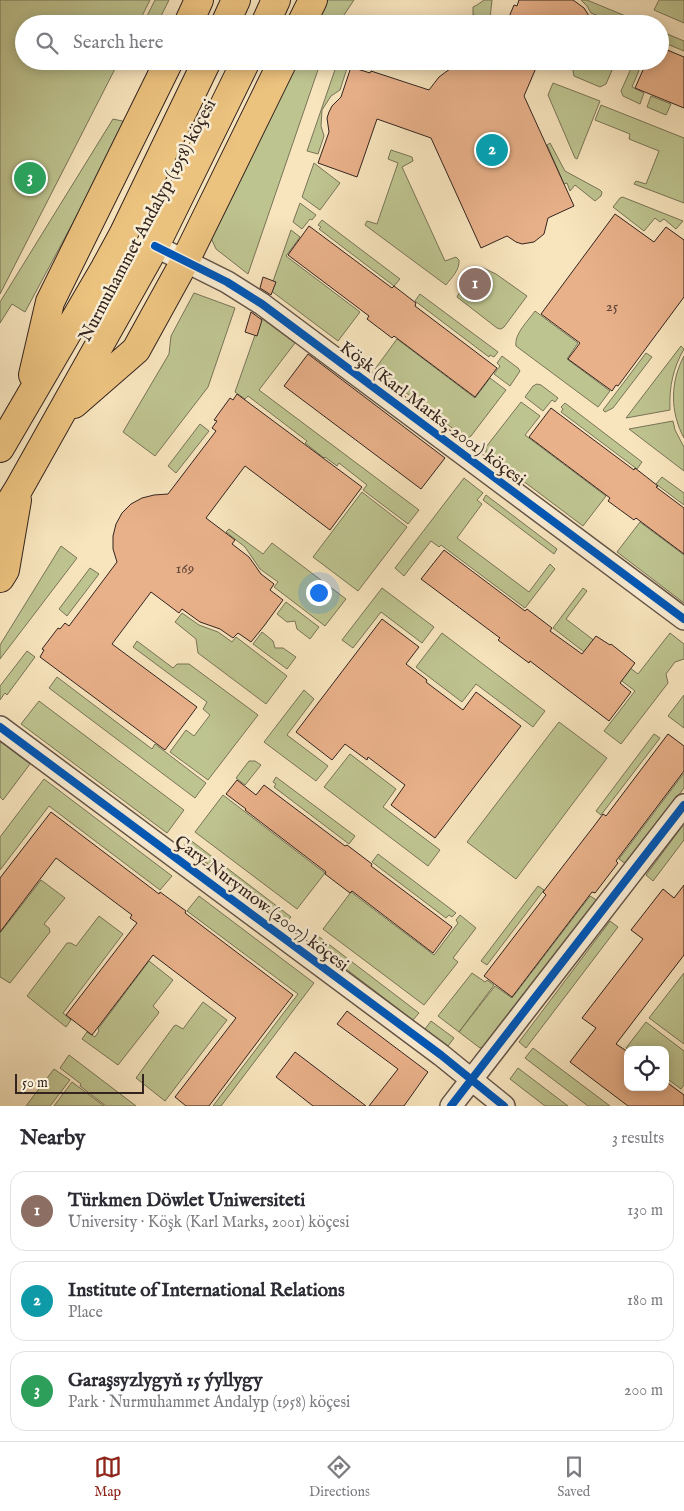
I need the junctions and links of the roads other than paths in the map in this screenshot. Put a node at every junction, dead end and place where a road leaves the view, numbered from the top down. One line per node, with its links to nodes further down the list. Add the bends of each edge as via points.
1 (199, 0): 5 (main road)
2 (236, 0): 6 (main road)
3 (276, 0): 7 (main road)
4 (313, 0): 8 (main road)
5 (192, 15)
6 (229, 15)
7 (268, 15)
8 (306, 15)
9 (165, 70): 15 (main road, via 50,302)
10 (203, 70): 15 (main road, Nurmuhammet Andalyp (1958) köçesi, via 122,235)
11 (242, 70): 13 (main road, Nurmuhammet Andalyp (1958) köçesi)
12 (279, 70): 14 (main road)
13 (155, 246): 14 (street, Köşk (Karl Marks, 2001) köçesi); 16 (main road, Nurmuhammet Andalyp (1958) köçesi)
14 (185, 260): 16 (main road, via 136,350); 21 (street, Köşk (Karl Marks, 2001) köçesi, via 262,304)
15 (27, 403): 17 (main road, Nurmuhammet Andalyp (1958) köçesi)
16 (58, 418): 18 (main road, Nurmuhammet Andalyp (1958) köçesi)
17 (0, 448)
18 (18, 490): 19 (main road, Nurmuhammet Andalyp (1958) köçesi); 20 (main road, via 5,570)
19 (0, 519)
20 (0, 578)
21 (684, 619)
22 (0, 727): 24 (street, Çary Nurymow (2007) köçesi)
23 (684, 805): 24 (street)
24 (472, 1080): 25 (street); 26 (street, Çary Nurymow (2007) köçesi)
25 (451, 1106)
26 (504, 1106)

